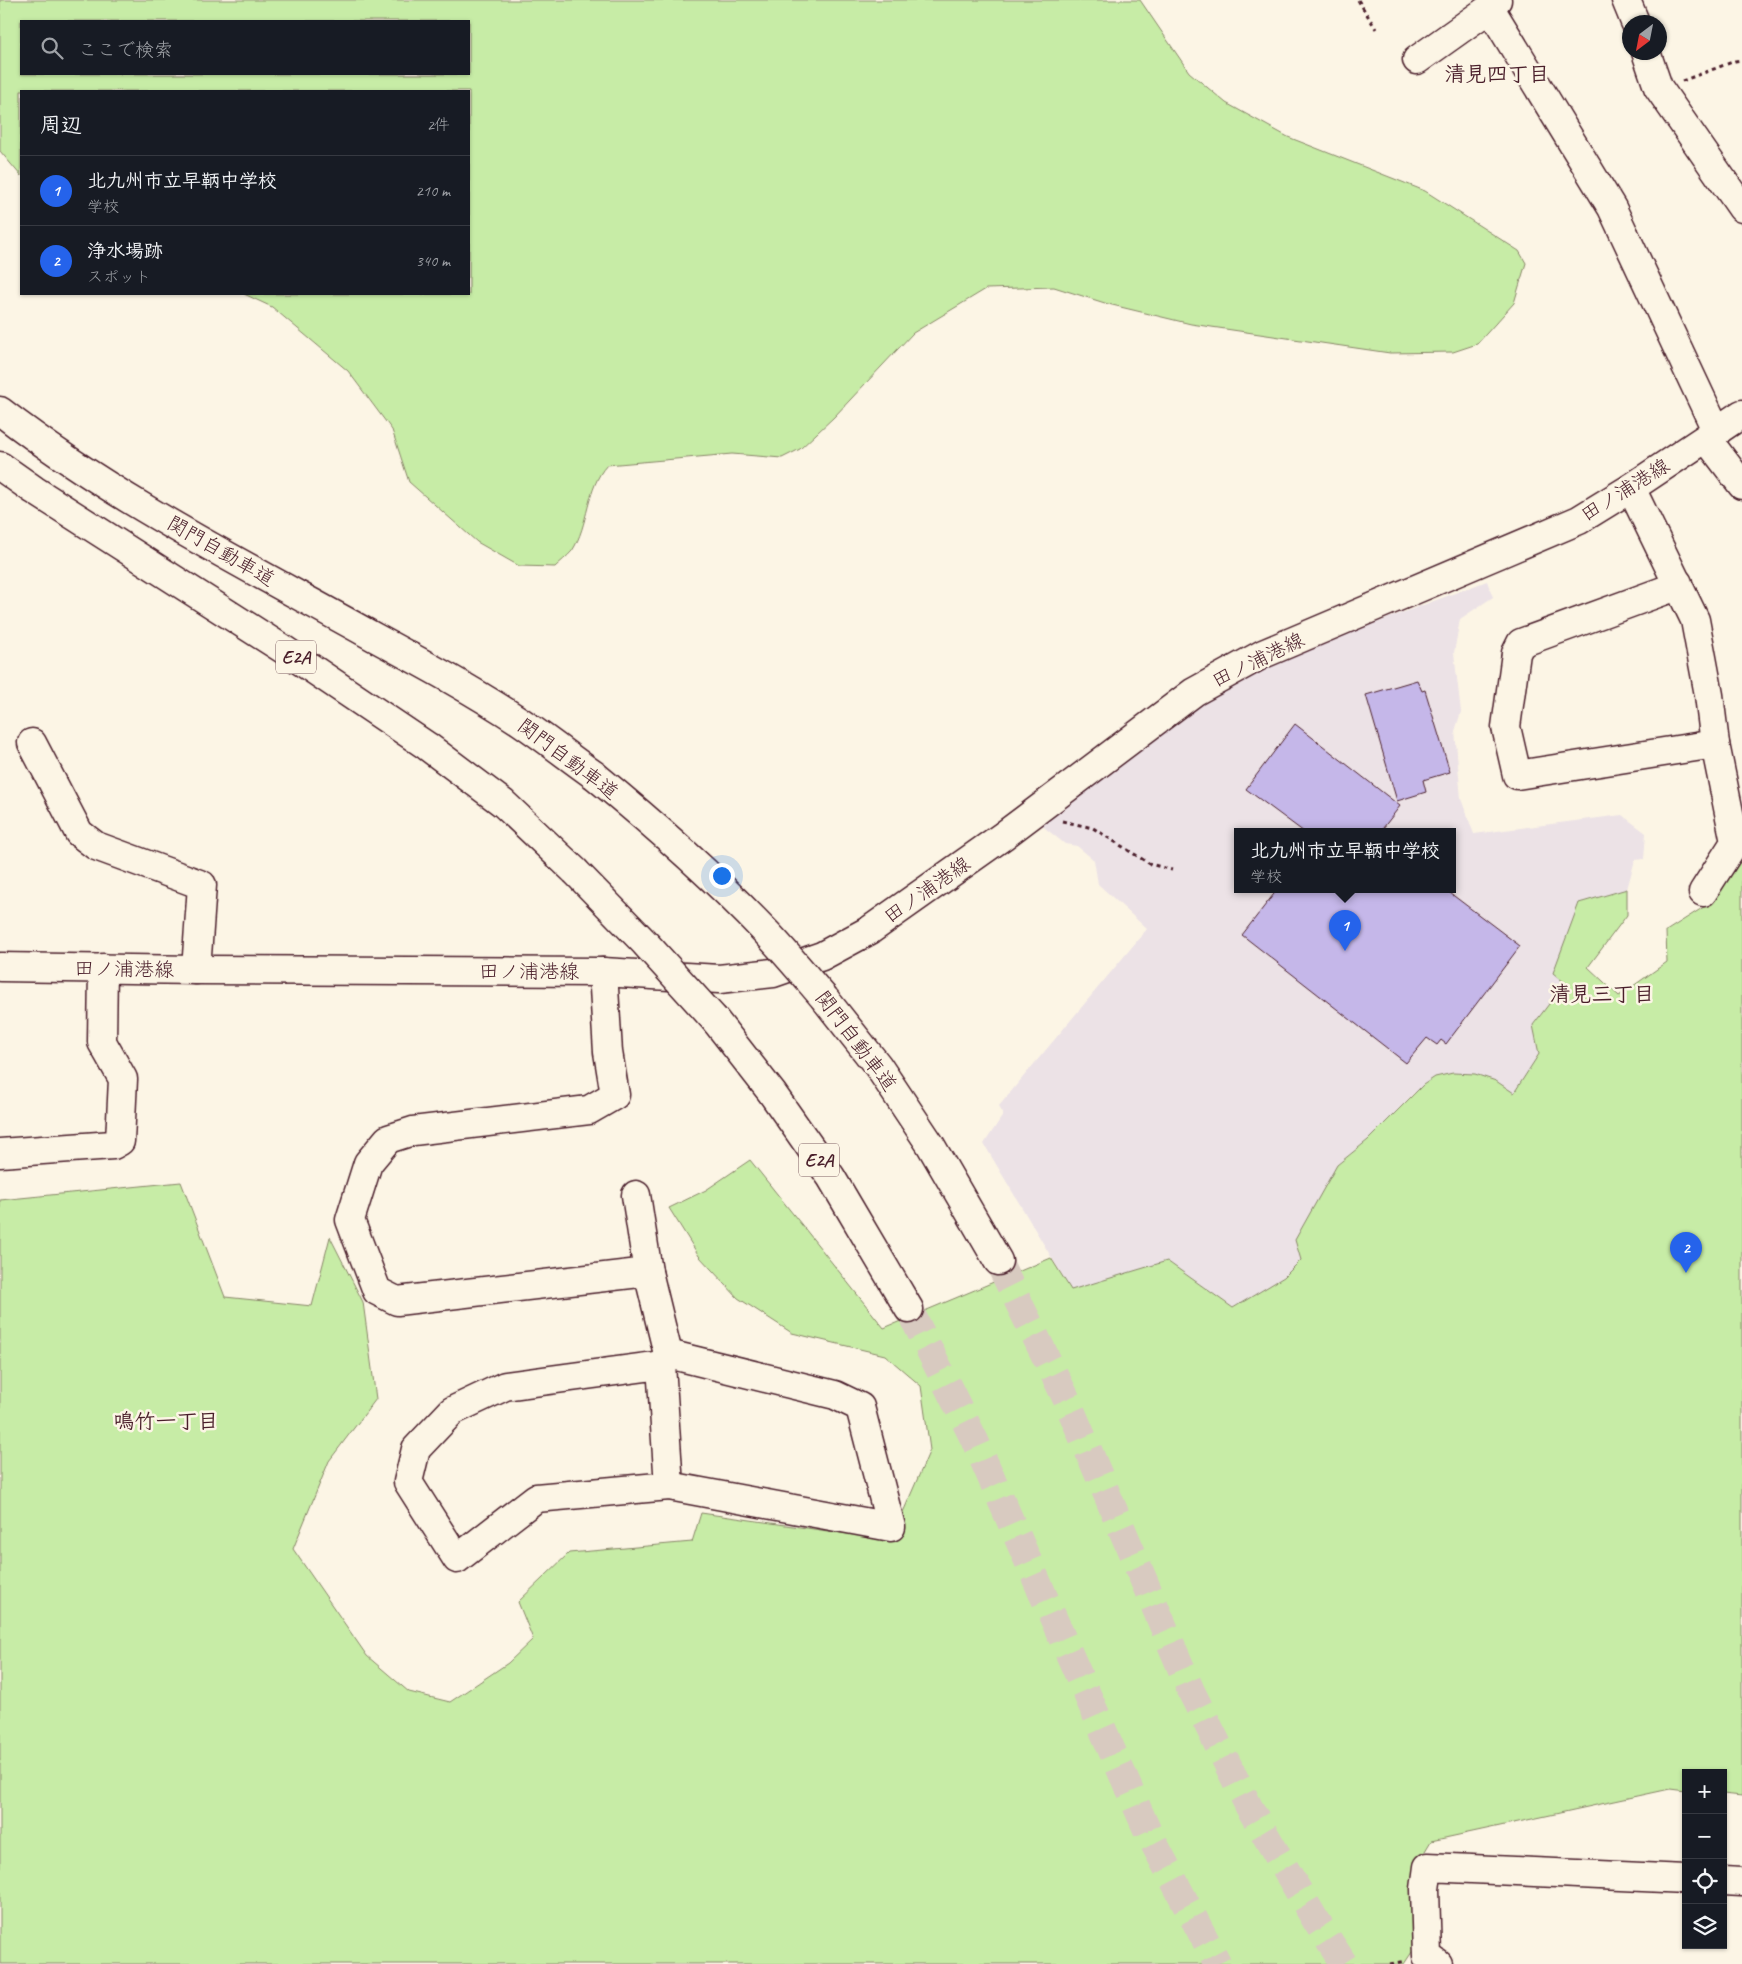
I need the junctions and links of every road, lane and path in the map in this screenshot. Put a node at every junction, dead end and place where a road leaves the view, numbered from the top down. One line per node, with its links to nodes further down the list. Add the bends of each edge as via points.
1 (1358, 0): 5 (path)
2 (1626, 0): 4 (main road)
3 (1494, 4): 6 (main road); 13 (main road, via 1612,208)
4 (1631, 15)
5 (1376, 29)
6 (1417, 60)
7 (1649, 60): 9 (main road)
8 (1742, 60): 9 (path)
9 (1660, 90): 10 (main road)
10 (1742, 208)
11 (0, 411): 29 (main road, 関門自動車道, bridge, via 120,494 435,670 521,722 594,775 657,827 768,934 878,1066 930,1144)
12 (1742, 414): 13 (main road, 田ノ浦港線)
13 (1712, 435): 15 (main road); 16 (main road, 田ノ浦港線)
14 (0, 466): 31 (main road, E2A, bridge, via 427,746 503,804 575,870 714,1020 772,1093 831,1177)
15 (1742, 485)
16 (1631, 488): 17 (main road); 20 (main road, 田ノ浦港線, via 1579,520 1262,654 1194,692)
17 (1678, 583): 19 (main road, via 1696,620); 19 (main road, via 1521,643 1516,653 1506,727 1517,775)
18 (32, 743): 25 (main road, via 79,833 96,846 202,885)
19 (1715, 744): 22 (main road, via 1735,842)
20 (1039, 809): 21 (path, via 1046,817 1093,828 1150,864); 26 (main road, 田ノ浦港線, via 870,930 822,956 773,973 719,980)
21 (1172, 870)
22 (1702, 892)
23 (0, 967): 24 (main road, 田ノ浦港線)
24 (103, 968): 25 (main road, 田ノ浦港線); 27 (main road, via 102,1042 123,1079 120,1141 113,1145)
25 (196, 970): 26 (main road, 田ノ浦港線)
26 (603, 972): 30 (main road, via 614,1095 589,1110 413,1131 388,1139 368,1162 350,1220 377,1291 397,1301)
27 (0, 1154)
28 (636, 1195): 30 (main road)
29 (998, 1261)
30 (648, 1272): 32 (main road)
31 (909, 1309)
32 (664, 1359): 33 (main road); 33 (main road, via 836,1396 860,1406 891,1526); 33 (main road, via 505,1386 452,1411 416,1449 408,1482 457,1559 536,1498)
33 (669, 1486)
34 (1682, 1879): 37 (main road, via 1428,1867 1425,1889 1427,1956)
35 (1727, 1881): 36 (main road)
36 (1742, 1882)
37 (1438, 1964)

